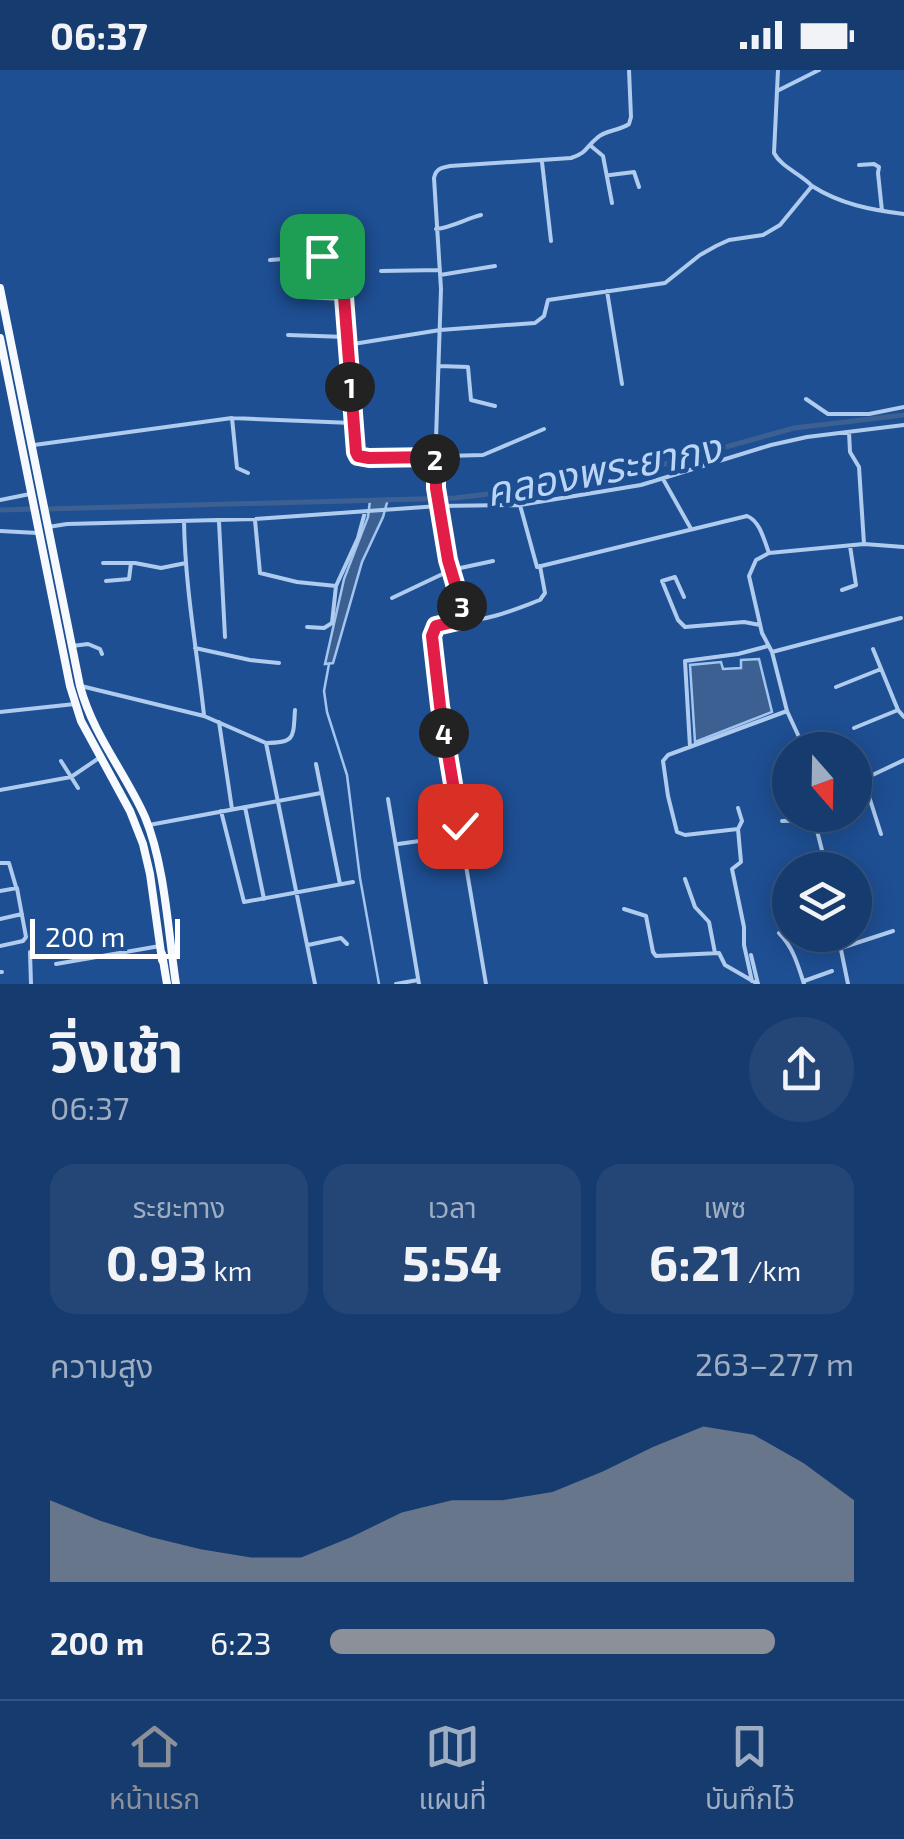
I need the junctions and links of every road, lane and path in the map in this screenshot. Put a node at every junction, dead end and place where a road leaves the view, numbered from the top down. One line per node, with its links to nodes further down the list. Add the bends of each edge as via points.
1 (629, 70): 5 (street, via 628,124)
2 (778, 70): 4 (street)
3 (820, 70): 4 (street)
4 (776, 91): 9 (street, via 776,158)
5 (591, 146): 6 (street, via 579,156); 8 (street, via 603,156)
6 (541, 160): 15 (street, via 440,168 434,178); 16 (street)
7 (860, 165): 12 (street, via 879,167)
8 (608, 175): 10 (street, via 634,172); 11 (street)
9 (812, 186): 12 (street); 22 (street, via 763,235 716,246 665,283)
10 (640, 187)
11 (612, 202)
12 (882, 211): 13 (street)
13 (904, 214)
14 (481, 216): 15 (street)
15 (436, 229): 20 (street)
16 (550, 241)
17 (270, 260): 24 (street, via 339,256)
18 (495, 266): 20 (street)
19 (381, 271): 20 (street)
20 (440, 273): 25 (street)
21 (0, 288): 40 (main road)
22 (607, 291): 25 (street, via 548,300 535,324); 31 (street)
23 (303, 297): 24 (street)
24 (343, 299): 27 (street)
25 (440, 330): 29 (street); 30 (street)
26 (288, 335): 27 (street)
27 (346, 337): 29 (street)
28 (0, 338): 44 (main road)
29 (347, 345): 36 (street)
30 (439, 366): 33 (street, via 468,367 471,400); 41 (street)
31 (622, 384)
32 (806, 398): 34 (street, via 828,414)
33 (495, 406)
34 (904, 408)
35 (232, 418): 36 (street); 40 (street); 42 (street, via 237,468)
36 (352, 423): 41 (street, via 358,456)
37 (904, 425): 39 (street)
38 (544, 430): 41 (street, via 486,454)
39 (849, 431): 43 (street, via 771,445); 56 (street, via 850,452 860,468)
40 (32, 446): 52 (main road)
41 (436, 457): 46 (street)
42 (248, 473)
43 (663, 479): 47 (street); 54 (street)
44 (32, 498): 45 (street); 53 (main road)
45 (0, 500)
46 (439, 505): 47 (street); 48 (street); 65 (street)
47 (520, 506): 64 (street)
48 (365, 512): 49 (street); 67 (street)
49 (255, 519): 50 (street); 67 (street, via 260,573)
50 (218, 520): 51 (street); 75 (street)
51 (184, 521): 52 (street); 63 (street)
52 (48, 526): 76 (main road)
53 (38, 529): 55 (street); 85 (main road)
54 (691, 529): 59 (street, via 752,517); 64 (street)
55 (0, 531)
56 (864, 544): 57 (street); 58 (street)
57 (850, 546): 59 (street); 68 (street, via 856,585)
58 (904, 547)
59 (769, 552): 73 (street, via 749,576)
60 (494, 560): 65 (street)
61 (103, 563): 62 (street)
62 (131, 563): 63 (street); 66 (street, via 129,579)
63 (186, 563): 77 (street)
64 (540, 566): 72 (street, via 540,600)
65 (451, 570): 69 (street); 72 (street)
66 (106, 582)
67 (336, 586): 74 (street, via 332,623)
68 (842, 590)
69 (392, 598)
70 (684, 598): 73 (street, via 675,577 662,581 684,626)
71 (901, 618): 78 (street)
72 (462, 620): 116 (street, via 436,626 432,636)
73 (760, 624): 78 (street)
74 (308, 628)
75 (225, 637)
76 (72, 646): 80 (street, via 90,644); 83 (main road)
77 (194, 648): 81 (street); 90 (street)
78 (770, 649): 89 (street); 96 (street, via 686,661)
79 (873, 649): 82 (street)
80 (102, 654)
81 (279, 662)
82 (881, 669): 84 (street); 87 (street)
83 (80, 686): 90 (street); 113 (main road, via 94,727)
84 (836, 687)
85 (74, 704): 88 (street); 97 (main road)
86 (295, 710): 95 (street, via 292,738)
87 (898, 710): 91 (street); 93 (street)
88 (0, 712)
89 (786, 712): 94 (street); 96 (street)
90 (204, 716): 92 (street)
91 (904, 717)
92 (219, 722): 95 (street); 111 (street)
93 (854, 728)
94 (796, 732)
95 (266, 743): 107 (street)
96 (690, 747): 114 (street, via 668,755 662,765 678,832)
97 (99, 758): 101 (street); 134 (main road, via 143,844)
98 (904, 760): 102 (street)
99 (61, 761): 101 (street)
100 (316, 764): 105 (street)
101 (71, 776): 103 (street); 104 (street)
102 (872, 776)
103 (78, 788)
104 (0, 790)
105 (321, 792): 107 (street); 121 (street)
106 (388, 799): 117 (street)
107 (278, 801): 109 (street); 124 (street)
108 (872, 805): 115 (street)
109 (246, 807): 111 (street); 125 (street)
110 (738, 808): 114 (street)
111 (232, 810): 112 (street)
112 (222, 812): 113 (street); 125 (street, via 242,902)
113 (148, 826): 147 (main road)
114 (738, 829): 143 (street, via 742,862 732,869)
115 (881, 834)
116 (462, 835): 117 (street); 150 (street)
117 (396, 844): 142 (street)
118 (0, 863): 122 (street, via 10,863)
119 (685, 879): 138 (street)
120 (353, 882): 121 (street)
121 (340, 884): 124 (street)
122 (16, 888): 123 (street); 127 (street)
123 (0, 891)
124 (298, 893): 125 (street); 132 (street)
125 (264, 899)
126 (624, 909): 138 (street, via 646,916 656,956)
127 (22, 914): 128 (street); 133 (street, via 25,939)
128 (0, 919)
129 (893, 931): 130 (street)
130 (872, 938)
131 (346, 944): 132 (street, via 336,938)
132 (308, 945): 148 (street)
133 (0, 946)
134 (161, 950): 140 (street); 146 (highway)
135 (30, 952): 145 (street)
136 (792, 952): 144 (street)
137 (842, 952): 151 (street)
138 (717, 953): 143 (street)
139 (751, 955): 143 (street)
140 (56, 964)
141 (832, 971): 144 (street)
142 (418, 982): 149 (street)
143 (756, 983)
144 (803, 983)
145 (31, 984)
146 (166, 984)
147 (176, 984)
148 (315, 984)
149 (396, 984)
150 (486, 984)
151 (848, 984)

